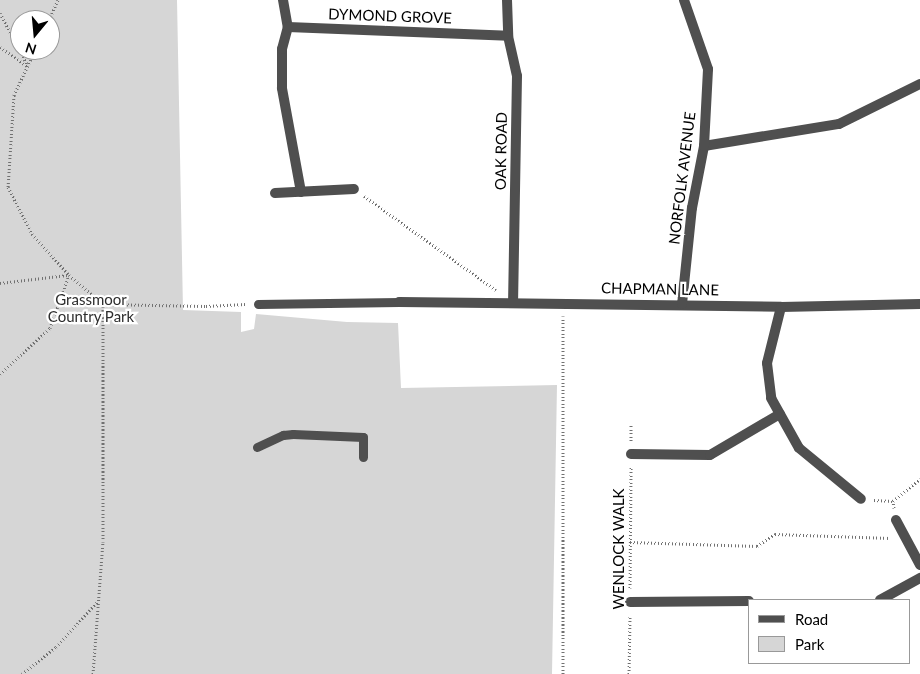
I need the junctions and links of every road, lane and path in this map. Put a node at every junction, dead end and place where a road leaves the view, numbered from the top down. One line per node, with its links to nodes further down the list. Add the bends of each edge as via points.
1 (283, 0): 5 (street)
2 (507, 0): 6 (street, OAK ROAD)
3 (684, 0): 11 (street, NORFOLK AVENUE, via 708,69)
4 (0, 13): 9 (path)
5 (288, 27): 6 (street, DYMOND GROVE); 13 (street, via 282,49 282,88)
6 (508, 36): 18 (street, OAK ROAD, via 517,76)
7 (0, 47): 9 (path)
8 (31, 60): 9 (path)
9 (28, 66): 15 (path, via 14,95 8,187 32,234)
10 (920, 84): 11 (street, via 839,124)
11 (704, 146): 22 (street, NORFOLK AVENUE, via 692,208)
12 (354, 189): 13 (street); 18 (path)
13 (301, 192): 14 (street)
14 (275, 193)
15 (69, 275): 16 (path); 20 (path); 25 (path, via 50,328)
16 (0, 283)
17 (399, 302): 18 (street, CHAPMAN LANE); 21 (lane)
18 (514, 303): 19 (street, CHAPMAN LANE)
19 (563, 303): 22 (street, CHAPMAN LANE); 45 (path)
20 (104, 304): 21 (path); 40 (path, via 103,542)
21 (258, 304)
22 (682, 304): 24 (street, CHAPMAN LANE)
23 (920, 304): 24 (street, CHAPMAN LANE)
24 (780, 306): 26 (street, via 767,363 771,398)
25 (0, 374)
26 (780, 414): 29 (street, via 710,454); 32 (street, via 799,448)
27 (631, 424): 29 (path, WENLOCK WALK)
28 (257, 447): 30 (lane, via 293,434 363,437)
29 (631, 454): 36 (path, WENLOCK WALK)
30 (363, 457)
31 (920, 479): 33 (path)
32 (861, 499): 33 (path)
33 (893, 501): 34 (path)
34 (896, 520): 35 (street)
35 (906, 538): 36 (path, via 775,534 758,546); 37 (street)
36 (630, 542): 41 (path, WENLOCK WALK)
37 (920, 565)
38 (920, 578): 39 (street)
39 (882, 599)
40 (99, 601): 43 (path, via 56,647); 44 (path)
41 (630, 602): 42 (street); 46 (path, WENLOCK WALK)
42 (748, 602)
43 (22, 674)
44 (93, 674)
45 (563, 674)
46 (629, 674)

